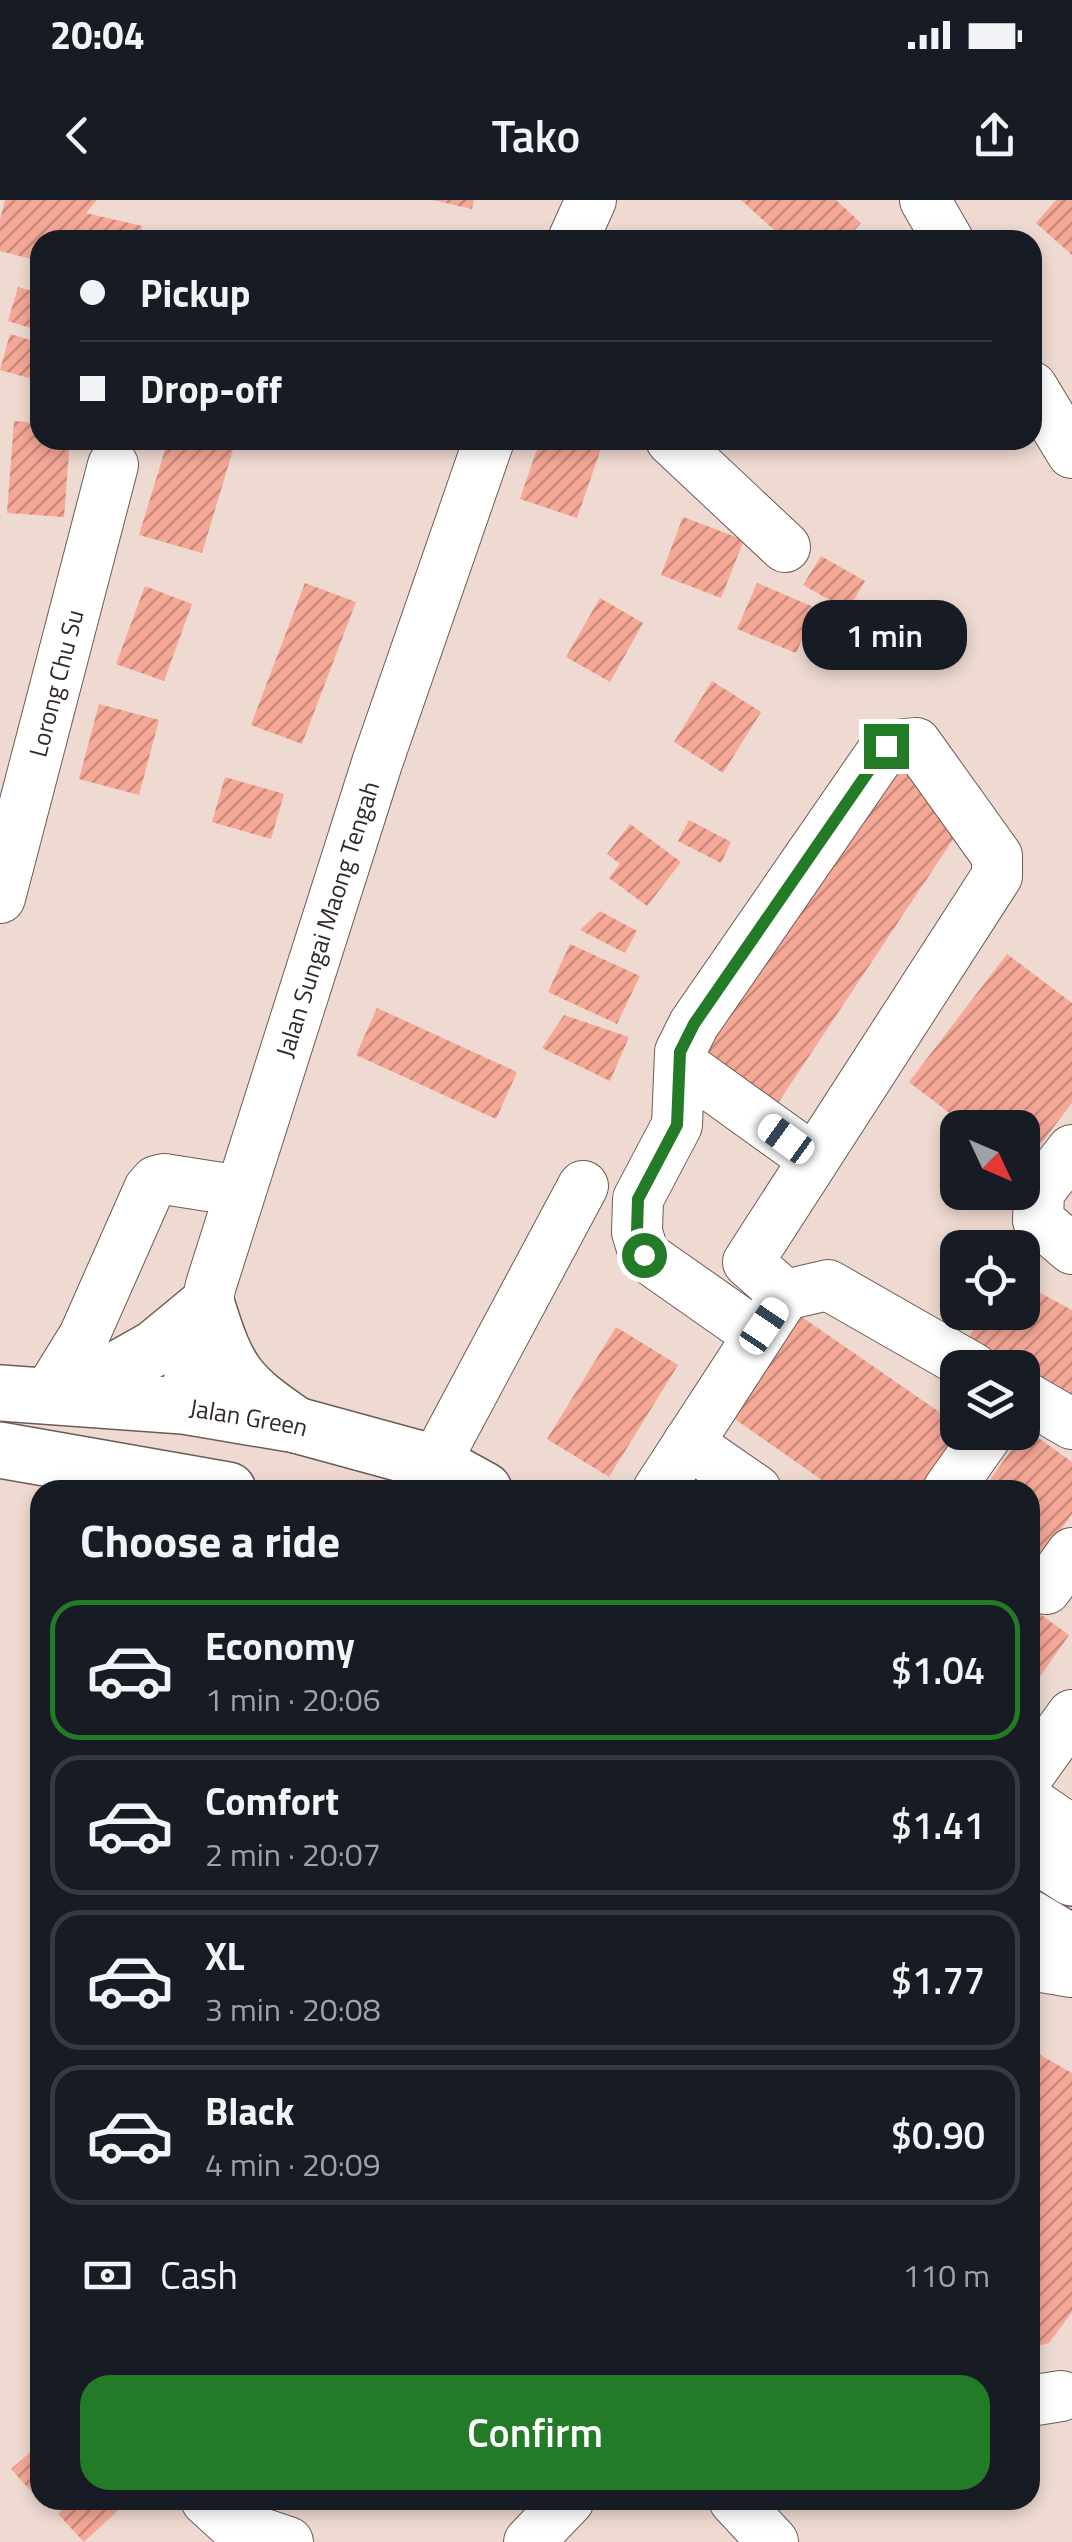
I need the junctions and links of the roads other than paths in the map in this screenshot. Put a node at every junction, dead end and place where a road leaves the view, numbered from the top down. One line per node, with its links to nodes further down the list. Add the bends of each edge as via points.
1 (591, 200): 3 (street)
2 (925, 200): 4 (street)
3 (577, 230)
4 (942, 230)
5 (1042, 403): 8 (street)
6 (486, 450): 16 (street, Jalan Sungai Maong Tengah)
7 (682, 450): 10 (street)
8 (1072, 453)
9 (112, 465): 11 (street, Lorong Chu Su)
10 (785, 547)
11 (1, 890)
12 (680, 1063): 14 (street); 14 (street, via 694,1024 886,746 916,743 997,856 997,876); 20 (street, via 677,1125 638,1199 637,1232 644,1255)
13 (1072, 1150): 17 (street, via 1039,1192 1038,1220)
14 (812, 1158): 18 (street)
15 (582, 1186): 31 (street)
16 (240, 1192): 19 (street, Jalan Sungai Maong Tengah); 23 (street, via 156,1181 84,1336)
17 (1072, 1249)
18 (748, 1262): 20 (street); 21 (street)
19 (206, 1305): 23 (main road, via 155,1348); 25 (street, Jalan Sungai Maong Tengah); 27 (main road, via 222,1354 250,1394)
20 (718, 1306): 21 (street)
21 (772, 1315): 22 (street, via 828,1285); 28 (street)
22 (942, 1350)
23 (38, 1396): 25 (main road, Jalan Green)
24 (1040, 1405): 26 (street)
25 (183, 1406): 27 (main road, Jalan Green); 29 (main road, via 133,1430); 33 (main road, via 200,1439)
26 (1072, 1424)
27 (296, 1425): 31 (main road, Jalan Green)
28 (688, 1443): 35 (street); 36 (street)
29 (4, 1450): 32 (main road)
30 (976, 1450): 37 (street)
31 (435, 1463): 34 (main road, Jalan Green)
32 (120, 1480)
33 (243, 1480)
34 (466, 1480)
35 (664, 1480)
36 (742, 1480)
37 (955, 1480)
38 (1072, 1553): 39 (street, via 1046,1589)
39 (1040, 1588)
40 (1072, 1715): 41 (street)
41 (1040, 1759)
42 (1040, 1809): 43 (street)
43 (1072, 1830)
44 (1040, 1858): 45 (main road)
45 (1072, 1878)
46 (1040, 1924): 47 (main road)
47 (1072, 1943)
48 (1040, 1967): 49 (street)
49 (1072, 1972)
50 (216, 2510): 53 (street, via 230,2523)
51 (559, 2510): 54 (street)
52 (743, 2510): 55 (street)
53 (288, 2542)
54 (529, 2542)
55 (773, 2542)

